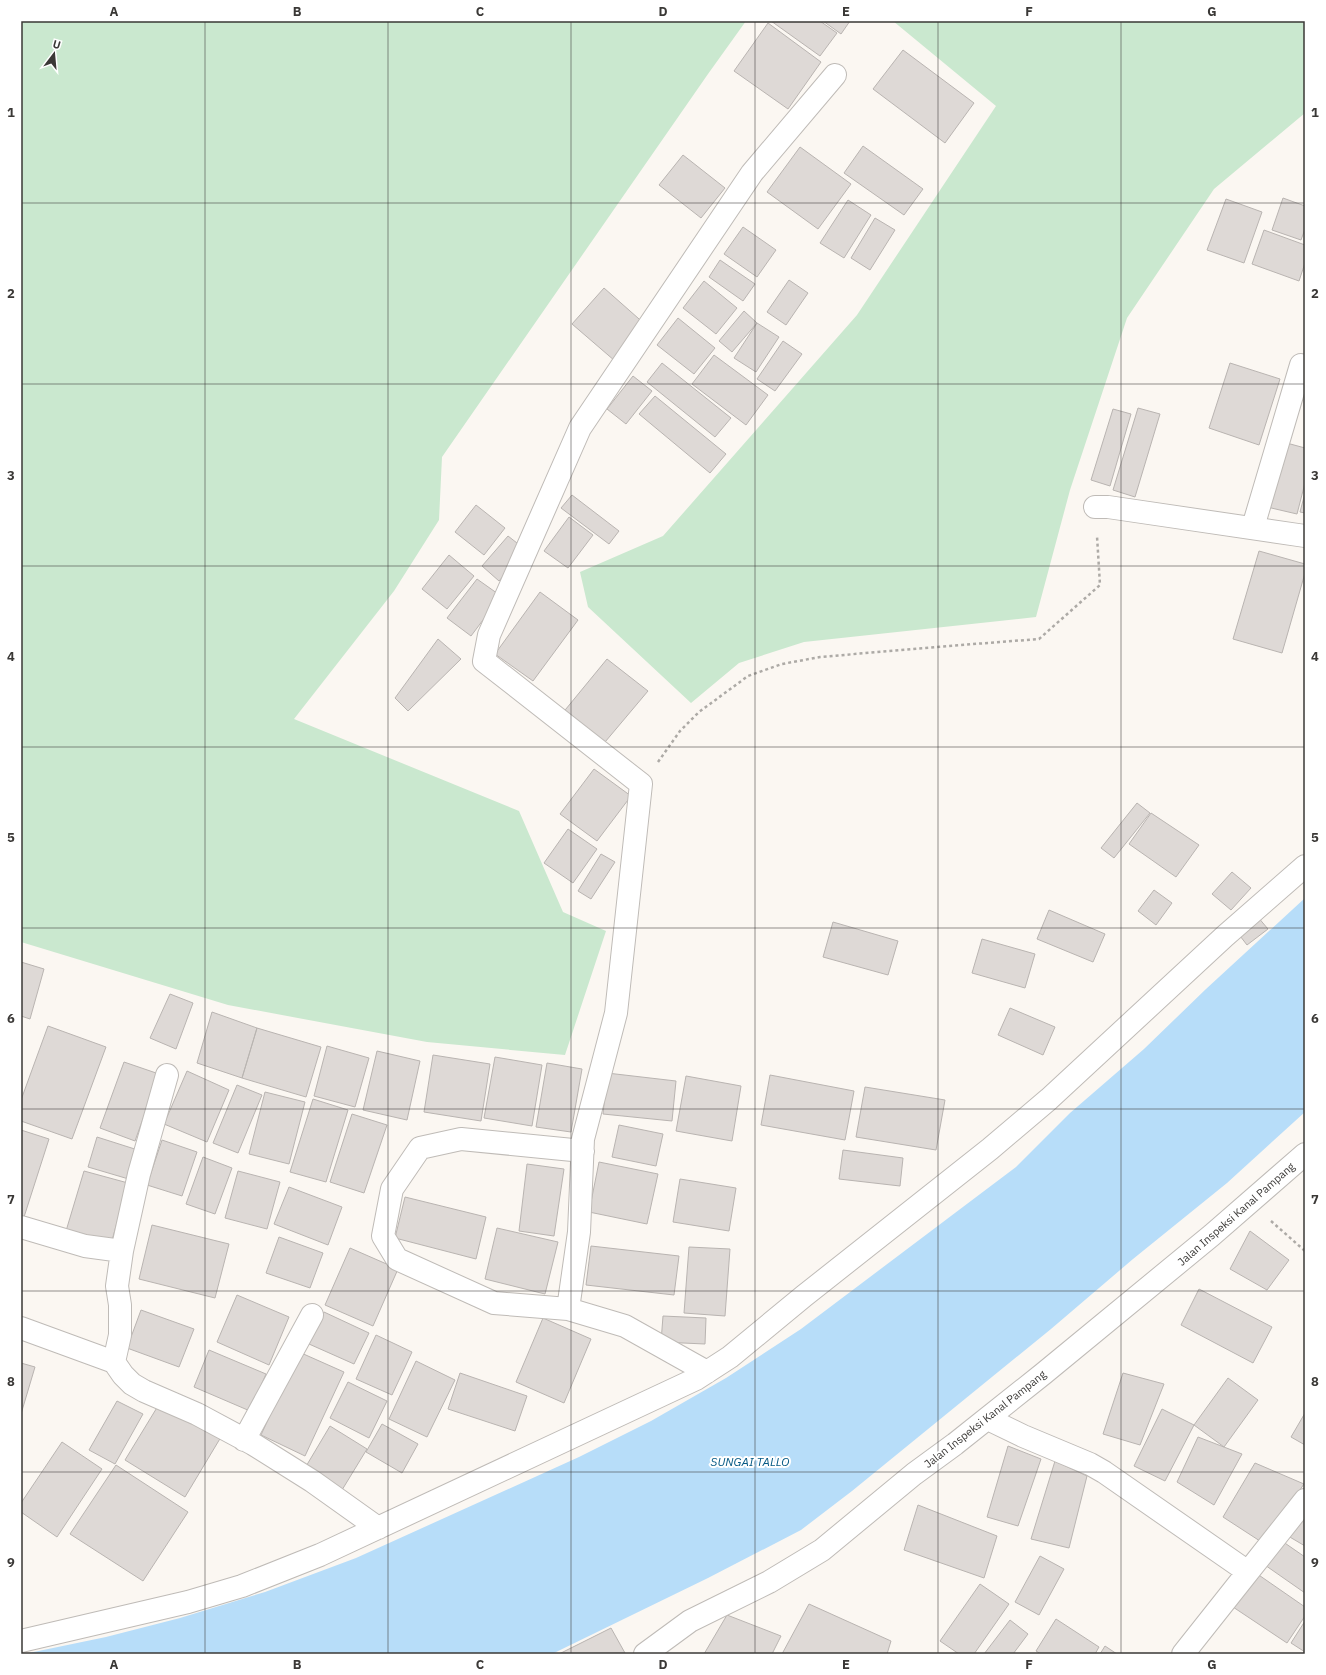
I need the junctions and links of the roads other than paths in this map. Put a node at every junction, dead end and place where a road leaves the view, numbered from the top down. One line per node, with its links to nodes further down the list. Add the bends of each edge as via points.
1 (835, 75): 8 (street, via 752,173 580,428 489,635 484,661 641,784 616,1013)
2 (1301, 365): 4 (street)
3 (1095, 507): 4 (street)
4 (1252, 527): 5 (street)
5 (1305, 536)
6 (1305, 866): 16 (street, via 990,1150 810,1291 730,1358)
7 (167, 1075): 11 (street, via 139,1174)
8 (583, 1151): 12 (street, via 579,1232); 12 (street, via 461,1139 420,1148 392,1189 384,1236 397,1259 494,1303)
9 (1305, 1154): 17 (street, Jalan Inspeksi Kanal Pampang, via 1212,1235)
10 (21, 1227): 11 (street, via 85,1246)
11 (122, 1251): 15 (street, via 117,1286 120,1335)
12 (568, 1309): 16 (street, via 625,1326)
13 (312, 1315): 18 (street)
14 (21, 1328): 15 (street)
15 (114, 1362): 18 (street, via 132,1384 197,1414)
16 (707, 1372): 20 (street, via 608,1422)
17 (988, 1419): 21 (street, via 1104,1472); 23 (street, Jalan Inspeksi Kanal Pampang, via 914,1474 822,1550 769,1582 690,1621)
18 (244, 1440): 20 (street, via 312,1481)
19 (1305, 1500): 21 (street)
20 (378, 1528): 22 (street, via 320,1555 242,1586 188,1602)
21 (1248, 1572): 24 (street)
22 (21, 1642)
23 (645, 1654)
24 (1183, 1654)

